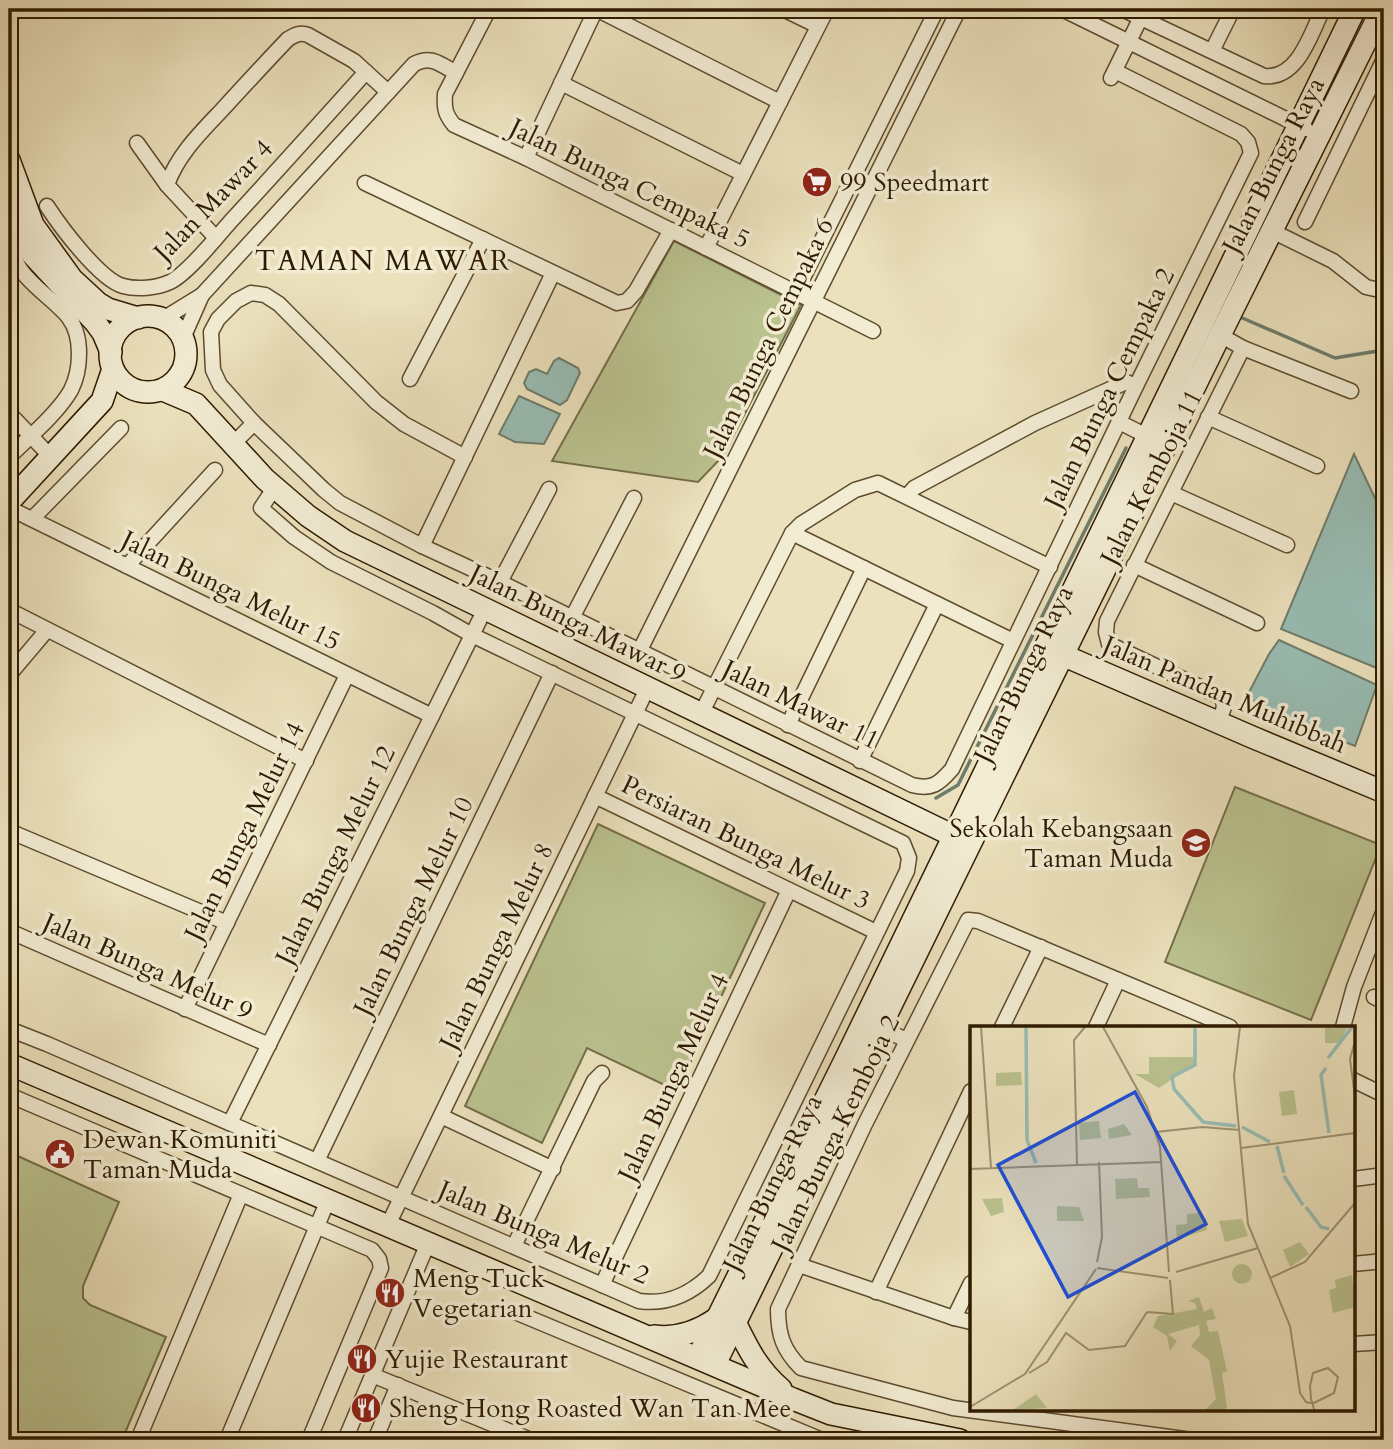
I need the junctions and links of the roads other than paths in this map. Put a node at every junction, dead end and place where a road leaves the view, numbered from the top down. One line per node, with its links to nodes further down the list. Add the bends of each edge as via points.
1 (489, 9): 19 (street)
2 (596, 9): 20 (street); 22 (street)
3 (783, 9): 14 (street)
4 (827, 9): 14 (street)
5 (937, 9): 40 (street)
6 (1062, 9): 15 (street)
7 (1122, 9): 12 (street)
8 (1233, 9): 16 (street)
9 (1323, 9): 16 (street, via 1298,58 1280,75 1264,76)
10 (1354, 9): 23 (street, Jalan Bunga Raya)
11 (1382, 9): 24 (street, Jalan Bunga Raya)
12 (1143, 13): 15 (street); 16 (street)
13 (959, 17): 42 (street, Jalan Bunga Cempaka 6)
14 (818, 26): 22 (street)
15 (1129, 41): 23 (street); 51 (street, Jalan Bunga Cempaka 2, via 1113,75 1241,134 1251,153)
16 (1212, 51)
17 (1384, 59): 31 (street)
18 (366, 72): 21 (street); 30 (street, via 308,35 288,39 203,130); 35 (street, Jalan Mawar 4)
19 (456, 73): 21 (street, via 424,59); 26 (street, Jalan Bunga Cempaka 5, via 445,94 448,118)
20 (561, 83): 26 (street); 28 (street)
21 (388, 92): 41 (street)
22 (780, 102): 28 (street)
23 (1299, 125): 24 (street); 62 (street, Jalan Bunga Raya)
24 (1319, 135): 34 (street, Jalan Bunga Raya)
25 (137, 143): 30 (street)
26 (526, 158): 33 (street, Jalan Bunga Cempaka 5)
27 (9, 160): 32 (street)
28 (743, 174): 37 (street)
29 (365, 183): 36 (street)
30 (167, 185): 35 (street)
31 (1305, 222)
32 (18, 223): 35 (street, Jalan Mawar 4, via 50,209 104,276 114,283 141,288 171,282); 43 (street, via 90,296 108,309); 48 (street, via 32,254 103,333); 61 (street, via 18,264 68,317 76,331 79,355 71,390)
33 (671, 230): 37 (street, Jalan Bunga Cempaka 5); 38 (street, via 627,300 617,303)
34 (1272, 230): 39 (street, via 1332,261 1366,287); 47 (street, Jalan Bunga Raya)
35 (216, 238)
36 (484, 239): 38 (street); 50 (street)
37 (706, 247): 40 (street, Jalan Bunga Cempaka 5)
38 (553, 273): 66 (street)
39 (1384, 291)
40 (796, 292): 42 (street, Jalan Bunga Cempaka 5)
41 (202, 295): 44 (street); 46 (street)
42 (814, 301): 45 (street, Jalan Bunga Cempaka 5); 93 (street, Jalan Bunga Cempaka 6)
43 (138, 318): 44 (street); 48 (street, via 119,331)
44 (163, 319): 46 (street)
45 (873, 331)
46 (183, 338): 49 (street)
47 (1232, 342): 53 (street); 57 (street, Jalan Kemboja 11); 94 (street, Jalan Bunga Raya)
48 (112, 360): 52 (street, via 120,380); 54 (street)
49 (184, 368): 52 (street, via 172,384); 55 (street, Jalan Bunga Mawar 9)
50 (410, 379)
51 (1136, 386): 58 (street, Jalan Bunga Cempaka 2); 72 (street, via 1126,382 1058,412 914,488)
52 (152, 391): 54 (street); 55 (street, Jalan Bunga Mawar 9)
53 (1351, 391)
54 (102, 401): 65 (street)
55 (196, 404): 63 (street, Jalan Bunga Mawar 9)
56 (9, 413): 61 (street)
57 (1209, 418): 67 (street); 71 (street, Jalan Kemboja 11)
58 (1119, 422): 62 (street); 82 (street, Jalan Bunga Cempaka 2)
59 (254, 423): 63 (street); 66 (street, Jalan Mawar 11, via 220,385 213,370 211,332 236,301 251,293 279,304 360,387 404,424); 79 (street, Jalan Mawar 11, via 340,503)
60 (121, 428): 76 (street)
61 (31, 435): 64 (street); 65 (street)
62 (1147, 436): 94 (street, Jalan Bunga Raya)
63 (233, 444): 69 (street, Jalan Bunga Mawar 9)
64 (9, 457)
65 (51, 457): 74 (street)
66 (465, 457): 79 (street)
67 (1317, 467)
68 (215, 470): 81 (street)
69 (275, 487): 86 (street, Jalan Bunga Mawar 9, via 345,541); 91 (street, via 261,508 294,537 331,562)
70 (549, 489): 84 (street)
71 (1171, 493): 78 (street); 80 (street, Jalan Kemboja 11)
72 (907, 496): 77 (street, via 878,483 855,490); 82 (street)
73 (634, 498): 88 (street)
74 (9, 502)
75 (9, 508): 76 (street, Jalan Bunga Melur 15)
76 (32, 519): 81 (street, Jalan Bunga Melur 15)
77 (792, 533): 83 (street); 98 (street)
78 (1287, 545)
79 (422, 546): 84 (street, Jalan Mawar 11)
80 (1134, 565): 89 (street); 103 (street, Jalan Kemboja 11, via 1107,621 1110,644 1221,697 1224,708)
81 (127, 566): 97 (street, Jalan Bunga Melur 15)
82 (1049, 567): 92 (street, Jalan Bunga Cempaka 2)
83 (864, 568): 85 (street); 104 (street)
84 (500, 582): 88 (street, Jalan Mawar 11)
85 (937, 604): 92 (street); 106 (street)
86 (485, 609): 91 (street, Jalan Bunga Melur 12); 99 (street, Jalan Bunga Mawar 9)
87 (9, 610): 90 (street)
88 (572, 618): 93 (street, Jalan Mawar 11)
89 (1257, 624)
90 (47, 630): 96 (street); 105 (street)
91 (472, 635): 95 (street); 102 (street, Jalan Bunga Melur 12)
92 (1013, 641): 107 (street, Jalan Bunga Cempaka 2, via 952,769)
93 (639, 652): 98 (street, Jalan Mawar 11)
94 (1054, 652): 103 (street, Jalan Pandan Muhibbah); 111 (street, Jalan Bunga Raya)
95 (552, 673): 100 (street); 138 (street, Jalan Bunga Melur 10)
96 (9, 675)
97 (347, 675): 102 (street, Jalan Bunga Melur 15); 105 (street, Jalan Bunga Melur 14)
98 (713, 688): 101 (street); 104 (street, Jalan Mawar 11)
99 (648, 689): 100 (street, Jalan Bunga Melur 8); 101 (street, Jalan Bunga Mawar 9)
100 (635, 713): 109 (street, Jalan Bunga Melur 8); 114 (street, Jalan Bunga Melur 2, via 904,843 907,871)
101 (701, 714): 111 (street, Jalan Bunga Mawar 9)
102 (432, 716): 129 (street, Jalan Bunga Melur 12)
103 (1217, 722): 108 (street, Jalan Pandan Muhibbah)
104 (788, 725): 106 (street, Jalan Mawar 11)
105 (306, 761): 115 (street, Jalan Bunga Melur 14)
106 (860, 761): 107 (street, Jalan Mawar 11, via 912,785)
107 (933, 786)
108 (1384, 792)
109 (595, 796): 112 (street, Persiaran Bunga Melur 3); 136 (street, Jalan Bunga Melur 8)
110 (9, 831): 115 (street)
111 (962, 840): 116 (street, Jalan Bunga Raya); 126 (street, Jalan Bunga Raya)
112 (789, 890): 118 (street, Persiaran Bunga Melur 3); 152 (street, Jalan Bunga Melur 4)
113 (1384, 909): 125 (street)
114 (886, 913): 116 (street); 118 (street, Jalan Bunga Melur 2)
115 (227, 923): 121 (street, Jalan Bunga Melur 14)
116 (911, 925): 157 (street, Jalan Bunga Raya)
117 (9, 931): 121 (street, Jalan Bunga Melur 9)
118 (876, 932): 152 (street, Jalan Bunga Melur 2, via 709,1276 687,1294 662,1302 639,1301)
119 (1041, 947): 120 (street); 122 (street); 128 (street, Jalan Bunga Kemboja 2, via 968,920)
120 (1118, 980): 123 (street); 124 (street)
121 (185, 1009): 129 (street, Jalan Bunga Melur 9)
122 (1002, 1026)
123 (1096, 1026)
124 (1228, 1026)
125 (1343, 1026)
126 (879, 1028): 128 (street); 157 (street, Jalan Bunga Raya)
127 (9, 1029): 137 (street, Jalan Bunga Melur 2)
128 (907, 1040): 151 (street, Jalan Bunga Kemboja 2)
129 (268, 1045): 137 (street, Jalan Bunga Melur 12)
130 (9, 1064): 144 (street)
131 (602, 1073): 139 (street)
132 (1354, 1080): 135 (street)
133 (970, 1093): 154 (street)
134 (9, 1095): 142 (street)
135 (1384, 1095)
136 (441, 1116): 139 (street); 143 (street, Jalan Bunga Melur 8)
137 (230, 1123): 138 (street, Jalan Bunga Melur 2)
138 (317, 1161): 143 (street, Jalan Bunga Melur 2)
139 (552, 1169): 148 (street)
140 (1384, 1175): 141 (street)
141 (1354, 1179)
142 (240, 1194): 145 (street); 169 (street)
143 (401, 1199): 146 (street, Jalan Bunga Melur 8); 148 (street, Jalan Bunga Melur 2)
144 (328, 1200): 145 (street); 146 (street)
145 (317, 1226): 170 (street); 171 (street, via 372,1250 381,1268)
146 (388, 1226): 147 (street)
147 (428, 1242): 159 (street); 163 (street)
148 (514, 1246): 152 (street, Jalan Bunga Melur 2)
149 (1384, 1261): 150 (street)
150 (1354, 1264)
151 (799, 1265): 154 (street); 168 (street, Jalan Bunga Kemboja 2, via 778,1309 778,1325 790,1357 801,1368 953,1408)
152 (602, 1284)
153 (970, 1285): 156 (street)
154 (876, 1292): 156 (street)
155 (516, 1312): 175 (street)
156 (954, 1318): 158 (street)
157 (726, 1320): 159 (street, via 666,1338); 162 (street, Jalan Bunga Raya); 165 (street, via 760,1368)
158 (970, 1322)
159 (642, 1334): 162 (street)
160 (1384, 1342): 161 (street)
161 (1354, 1344)
162 (706, 1361): 165 (street)
163 (372, 1375): 164 (street); 172 (street)
164 (398, 1385): 167 (street); 173 (street)
165 (793, 1399): 166 (street)
166 (831, 1414): 175 (street); 176 (street)
167 (500, 1434): 174 (street)
168 (1097, 1434): 177 (street)
169 (138, 1440)
170 (227, 1440)
171 (309, 1440)
172 (345, 1440)
173 (375, 1440)
174 (531, 1440)
175 (822, 1440)
176 (960, 1440)
177 (1192, 1440)

